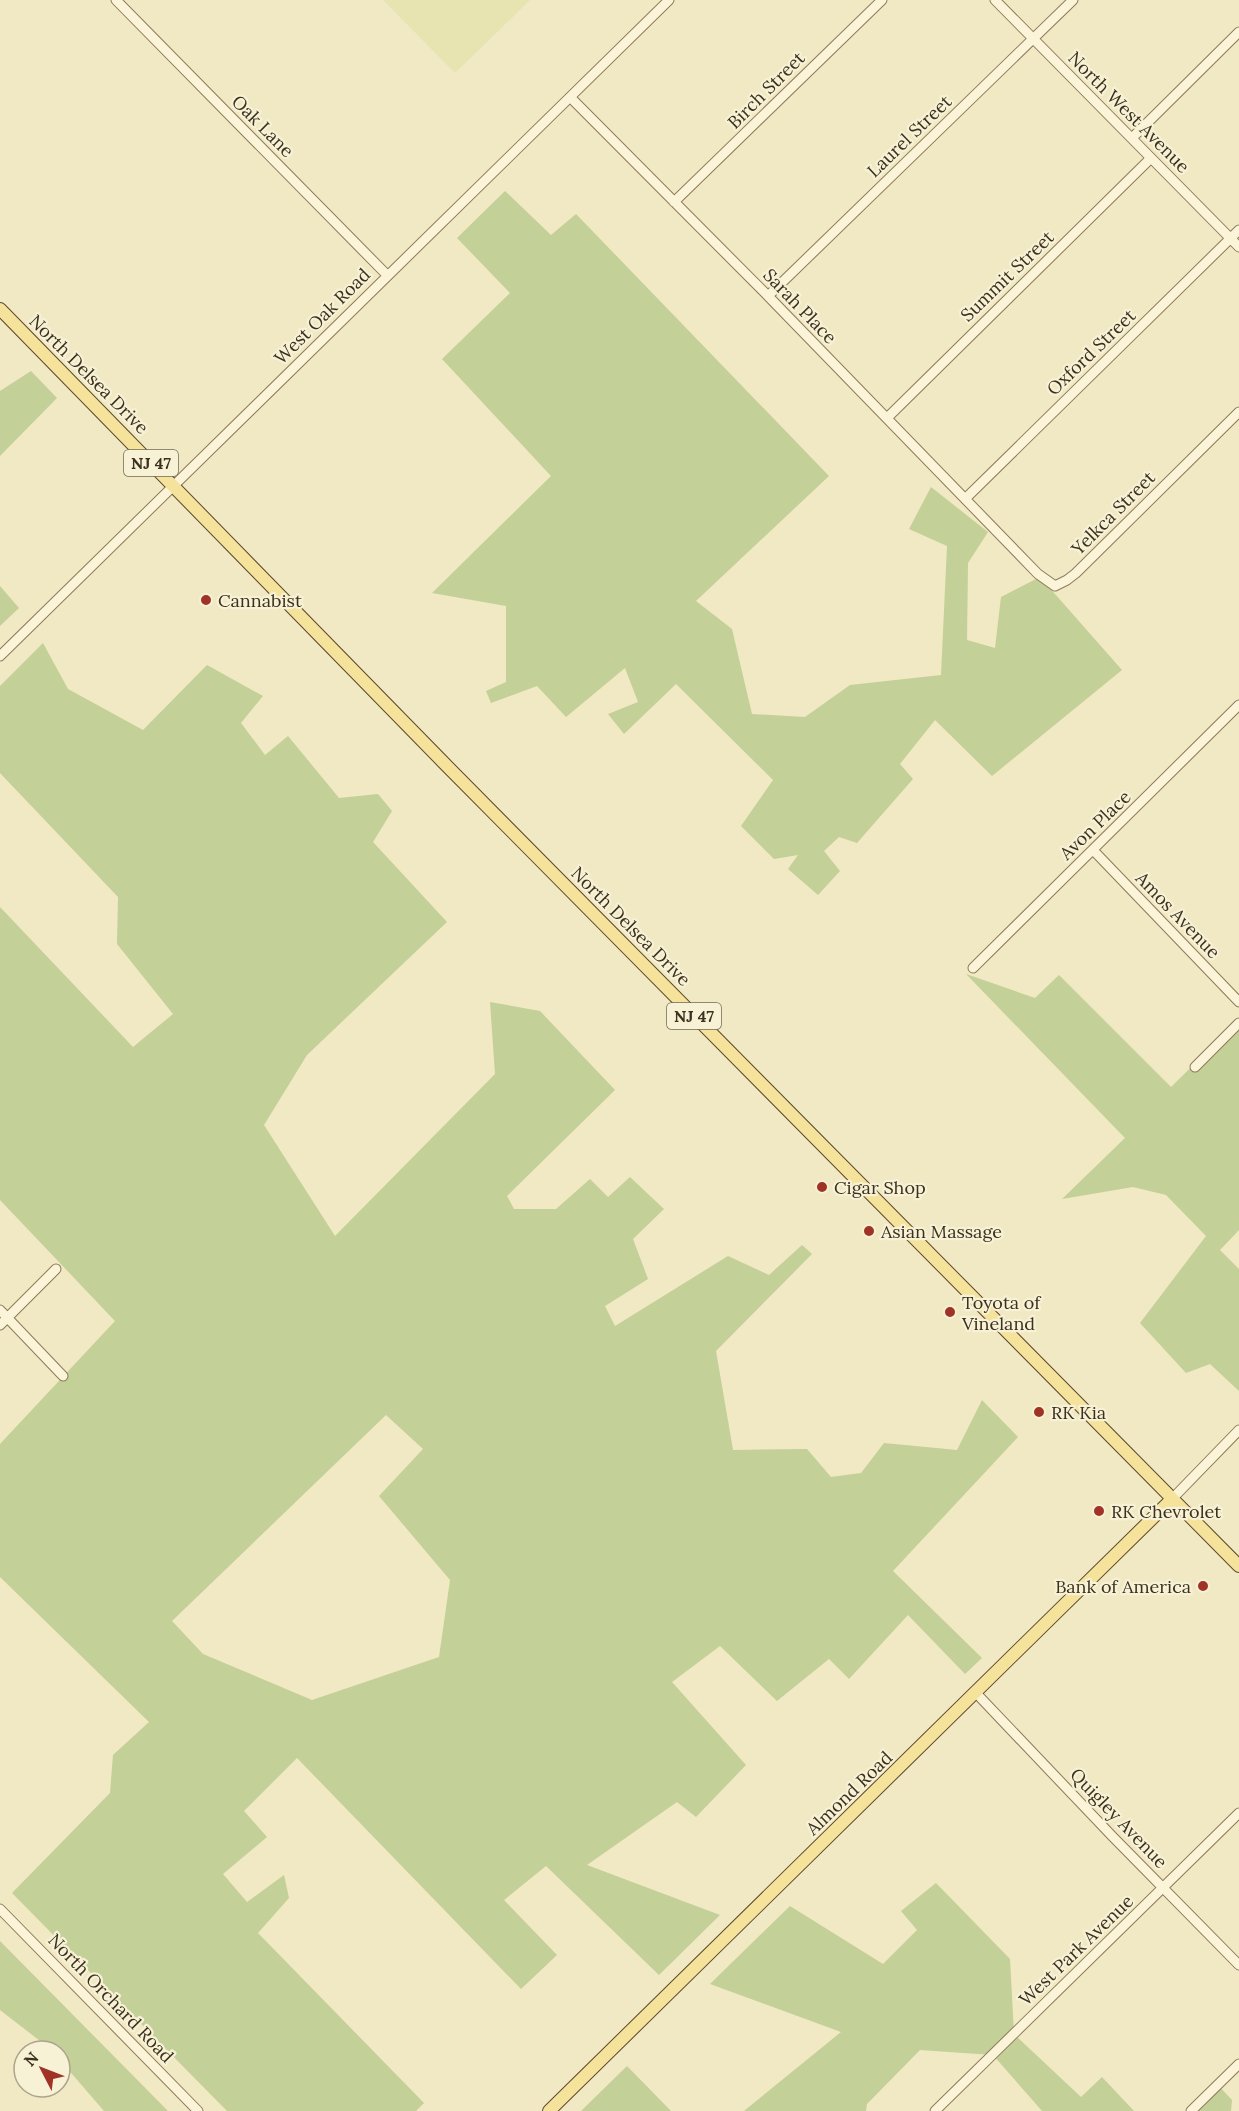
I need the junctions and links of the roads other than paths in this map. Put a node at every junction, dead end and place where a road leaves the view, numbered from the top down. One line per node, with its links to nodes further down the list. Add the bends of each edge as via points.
1 (116, 0): 15 (street, Oak Lane)
2 (669, 0): 8 (street, West Oak Road)
3 (882, 0): 11 (street, Birch Street)
4 (995, 0): 7 (street, North West Avenue)
5 (1073, 0): 7 (street, Laurel Street)
6 (1239, 32): 9 (street)
7 (1033, 39): 9 (street, North West Avenue); 16 (street, Laurel Street)
8 (570, 97): 11 (street, Sarah Place); 15 (street, West Oak Road)
9 (1132, 138): 10 (street, North West Avenue)
10 (1151, 158): 13 (street, North West Avenue); 19 (street, Summit Street)
11 (674, 202): 16 (street, Sarah Place)
12 (1239, 230): 13 (street, Oxford Street)
13 (1230, 238): 14 (street, North West Avenue); 21 (street, Oxford Street)
14 (1239, 248)
15 (387, 275): 20 (street, West Oak Road)
16 (768, 296): 19 (street, Sarah Place)
17 (0, 309): 20 (main road, North Delsea Drive / NJ 47)
18 (1239, 412): 22 (street, Yelkca Street, via 1061,584 1054,586 1044,580)
19 (887, 418): 21 (street, Sarah Place)
20 (173, 486): 23 (street, West Oak Road); 36 (main road, North Delsea Drive / NJ 47)
21 (966, 498): 22 (street, Sarah Place)
22 (1006, 540)
23 (0, 656)
24 (1239, 705): 25 (street, Avon Place)
25 (1093, 850): 26 (street, Avon Place); 27 (street, Amos Avenue)
26 (973, 968)
27 (1239, 1002)
28 (1239, 1023): 29 (street)
29 (1196, 1067)
30 (56, 1269): 32 (street)
31 (0, 1310): 32 (street)
32 (8, 1318): 33 (street); 34 (street)
33 (0, 1325)
34 (63, 1376)
35 (1239, 1430): 36 (street)
36 (1172, 1499): 37 (main road, North Delsea Drive / NJ 47); 38 (main road, Almond Road)
37 (1239, 1566)
38 (976, 1693): 40 (street, Quigley Avenue); 45 (main road, Almond Road)
39 (1239, 1812): 40 (street, West Park Avenue)
40 (1163, 1888): 42 (street, Quigley Avenue); 46 (street, West Park Avenue)
41 (0, 1909): 44 (street, North Orchard Road)
42 (1239, 1965)
43 (1239, 2064): 47 (street)
44 (198, 2111)
45 (549, 2111)
46 (935, 2111)
47 (1191, 2111)

